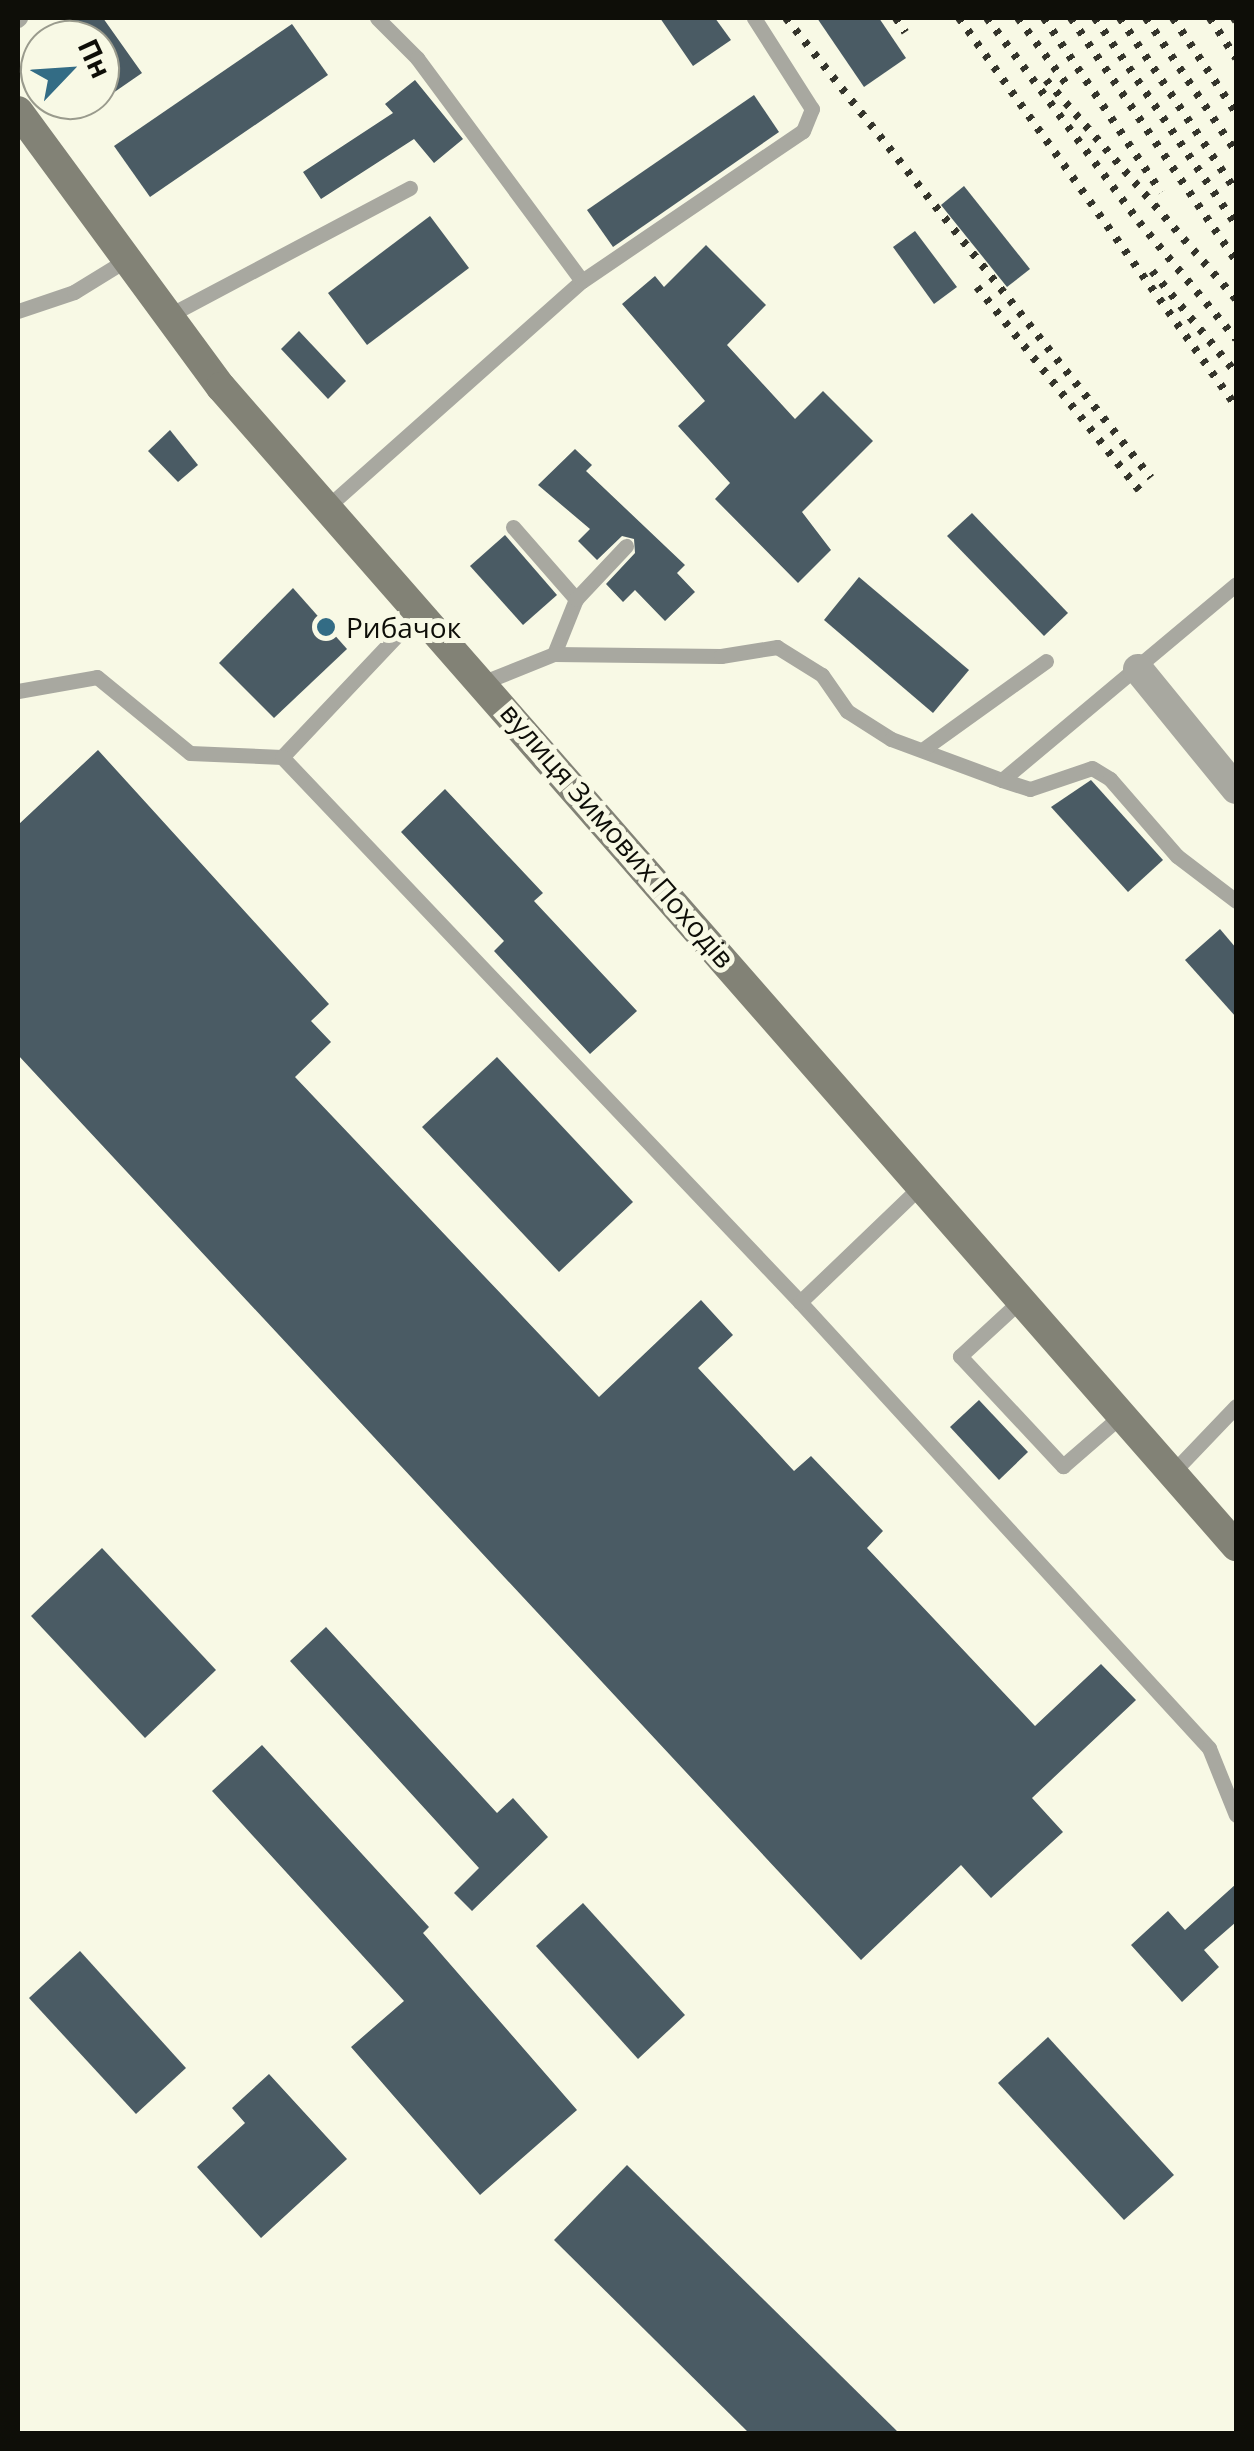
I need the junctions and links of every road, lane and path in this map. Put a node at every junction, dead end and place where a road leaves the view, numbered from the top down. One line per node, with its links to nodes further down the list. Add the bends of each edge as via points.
1 (377, 18): 6 (lane, via 417,58)
2 (754, 18): 6 (lane, via 812,108 804,131)
3 (18, 111): 5 (main road, вулиця Зимових Походів)
4 (410, 188): 8 (lane)
5 (123, 262): 7 (lane, via 74,292); 8 (main road, вулиця Зимових Походів)
6 (582, 281): 9 (lane)
7 (18, 311)
8 (166, 317): 9 (main road, вулиця Зимових Походів)
9 (326, 508): 14 (main road, вулиця Зимових Походів)
10 (513, 527): 13 (lane)
11 (626, 546): 13 (lane)
12 (1236, 584): 17 (lane)
13 (576, 599): 15 (lane)
14 (419, 612): 18 (main road, вулиця Зимових Походів); 21 (lane)
15 (554, 654): 18 (lane); 20 (lane, via 721,656 777,647 822,674 848,711 891,740)
16 (1046, 662): 20 (lane)
17 (1138, 669): 22 (lane); 23 (street)
18 (484, 682): 25 (main road, вулиця Зимових Походів)
19 (18, 691): 21 (lane, via 97,677 190,753)
20 (925, 748): 22 (lane, via 980,777)
21 (282, 757): 27 (lane)
22 (1002, 780): 24 (lane, via 1030,790 1092,768 1110,779 1177,856)
23 (1236, 789)
24 (1236, 901)
25 (924, 1183): 26 (main road, вулиця Зимових Походів); 27 (lane)
26 (1021, 1300): 29 (main road, вулиця Зимових Походів); 29 (lane, via 960,1356 1062,1466)
27 (800, 1302): 32 (lane, via 1208,1748)
28 (1236, 1406): 30 (lane)
29 (1123, 1414): 30 (main road, вулиця Зимових Походів)
30 (1173, 1472): 31 (main road, вулиця Зимових Походів)
31 (1236, 1546)
32 (1236, 1815)

